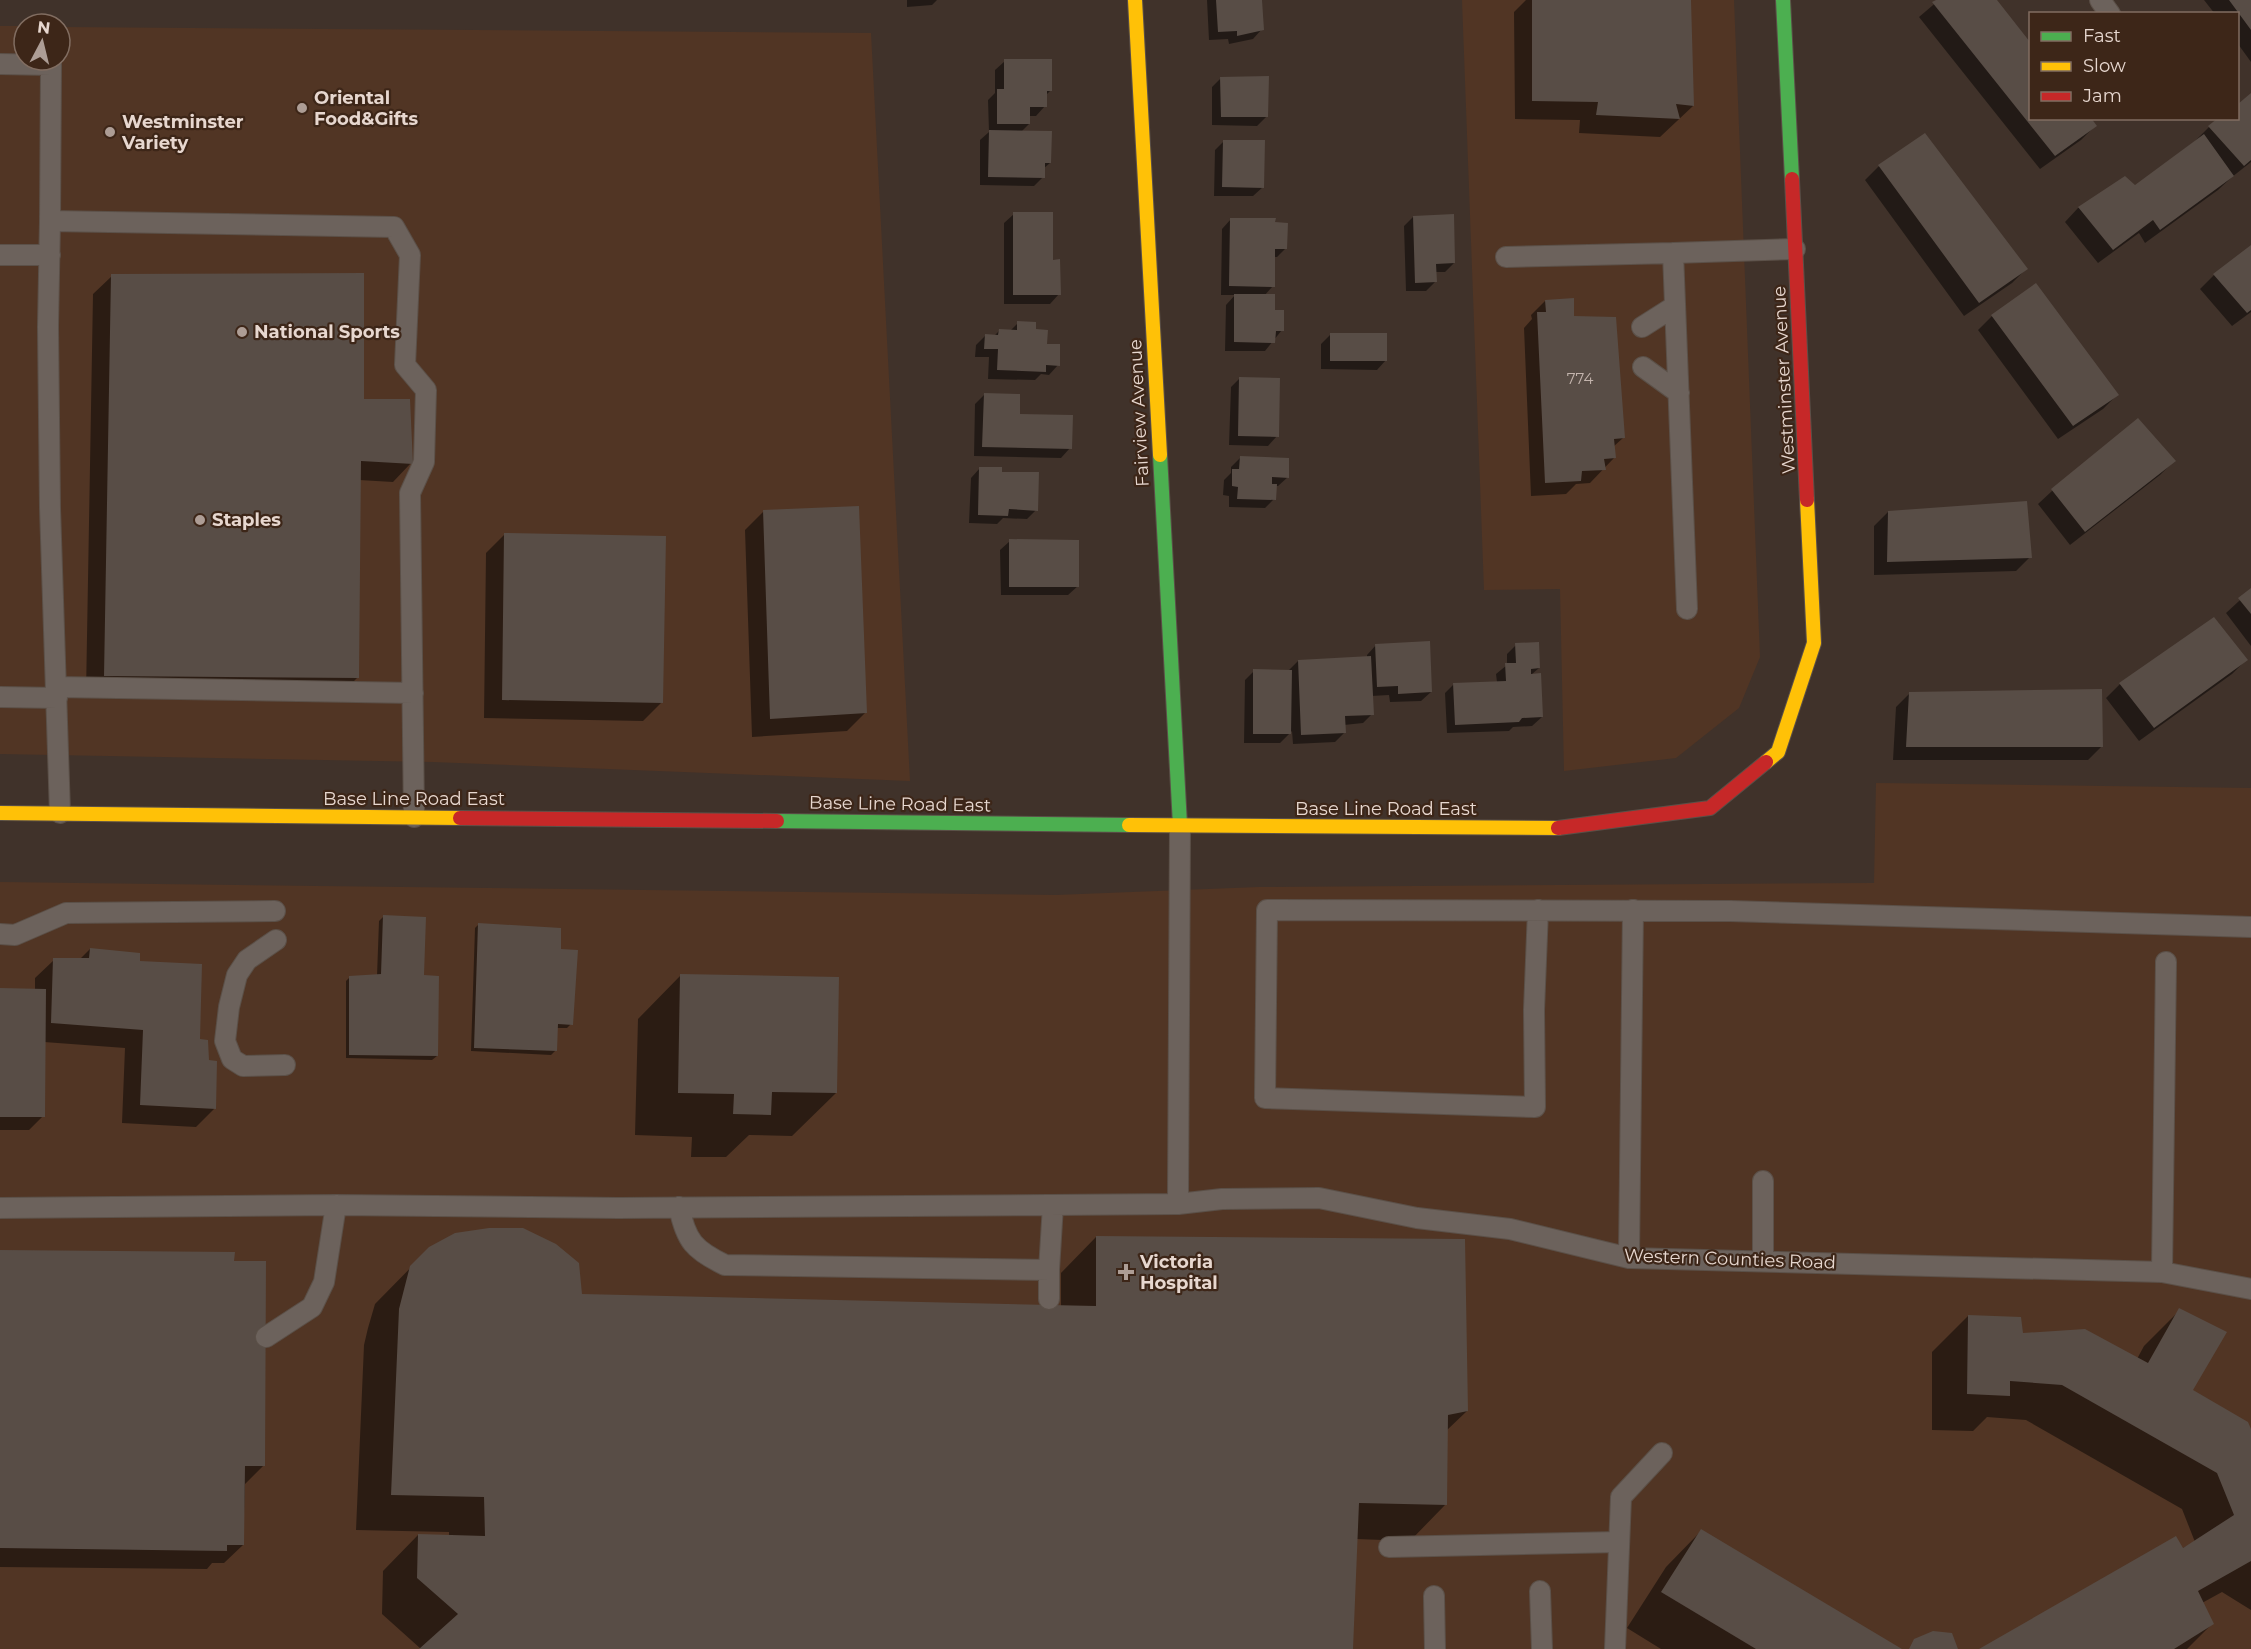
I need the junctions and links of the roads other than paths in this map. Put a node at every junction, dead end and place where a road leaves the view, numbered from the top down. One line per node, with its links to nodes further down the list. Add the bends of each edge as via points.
1 (1135, 0): 22 (street, Fairview Avenue)
2 (1783, 0): 5 (street, Westminster Avenue)
3 (0, 64): 4 (lane, via 51,65)
4 (50, 221): 8 (lane); 16 (lane, via 394,227 411,255 405,365 426,390 424,462 410,493)
5 (1795, 249): 6 (lane); 18 (street, Westminster Avenue, via 1814,643)
6 (1673, 253): 9 (lane); 10 (lane)
7 (0, 255): 8 (lane)
8 (50, 255): 15 (lane, via 48,429)
9 (1506, 257)
10 (1675, 306): 11 (lane); 13 (lane)
11 (1642, 327)
12 (1643, 367): 13 (lane)
13 (1679, 393): 14 (lane)
14 (1687, 609)
15 (57, 692): 16 (lane); 17 (lane); 20 (lane)
16 (413, 693): 21 (lane)
17 (0, 697)
18 (1779, 752): 22 (street, Base Line Road East, via 1710,808 1554,829)
19 (0, 813): 20 (street, Base Line Road East)
20 (60, 813): 21 (street, Base Line Road East)
21 (414, 817): 22 (street, Base Line Road East)
22 (1180, 825): 32 (lane)
23 (1538, 910): 23 (lane, via 1267,910 1265,1098 1535,1107); 24 (lane)
24 (1633, 910): 26 (lane); 37 (lane)
25 (275, 911): 27 (lane, via 66,913 15,934)
26 (2251, 927)
27 (0, 934)
28 (276, 940): 30 (lane, via 247,960 237,975 225,1041 232,1059 243,1066)
29 (2166, 962): 40 (lane)
30 (285, 1065)
31 (1763, 1181): 38 (lane)
32 (1178, 1204): 34 (lane, Western Counties Road); 37 (lane, Western Counties Road, via 1222,1199 1319,1198 1417,1218 1510,1229)
33 (336, 1205): 35 (lane, Western Counties Road); 36 (lane, Western Counties Road); 43 (lane, via 324,1282 312,1307)
34 (1053, 1205): 35 (lane, Western Counties Road); 39 (lane)
35 (679, 1207): 39 (lane, via 691,1243 724,1265)
36 (0, 1208)
37 (1629, 1258): 38 (lane, Western Counties Road)
38 (1763, 1261): 40 (lane, Western Counties Road)
39 (1049, 1270): 42 (lane)
40 (2162, 1272): 41 (lane, Western Counties Road)
41 (2251, 1289)
42 (1049, 1299)
43 (266, 1338)
44 (1662, 1453): 45 (lane, via 1621,1497)
45 (1619, 1542): 46 (lane); 51 (lane)
46 (1389, 1547)
47 (1540, 1591): 50 (lane)
48 (1434, 1596): 49 (lane)
49 (1435, 1649)
50 (1542, 1649)
51 (1615, 1649)

